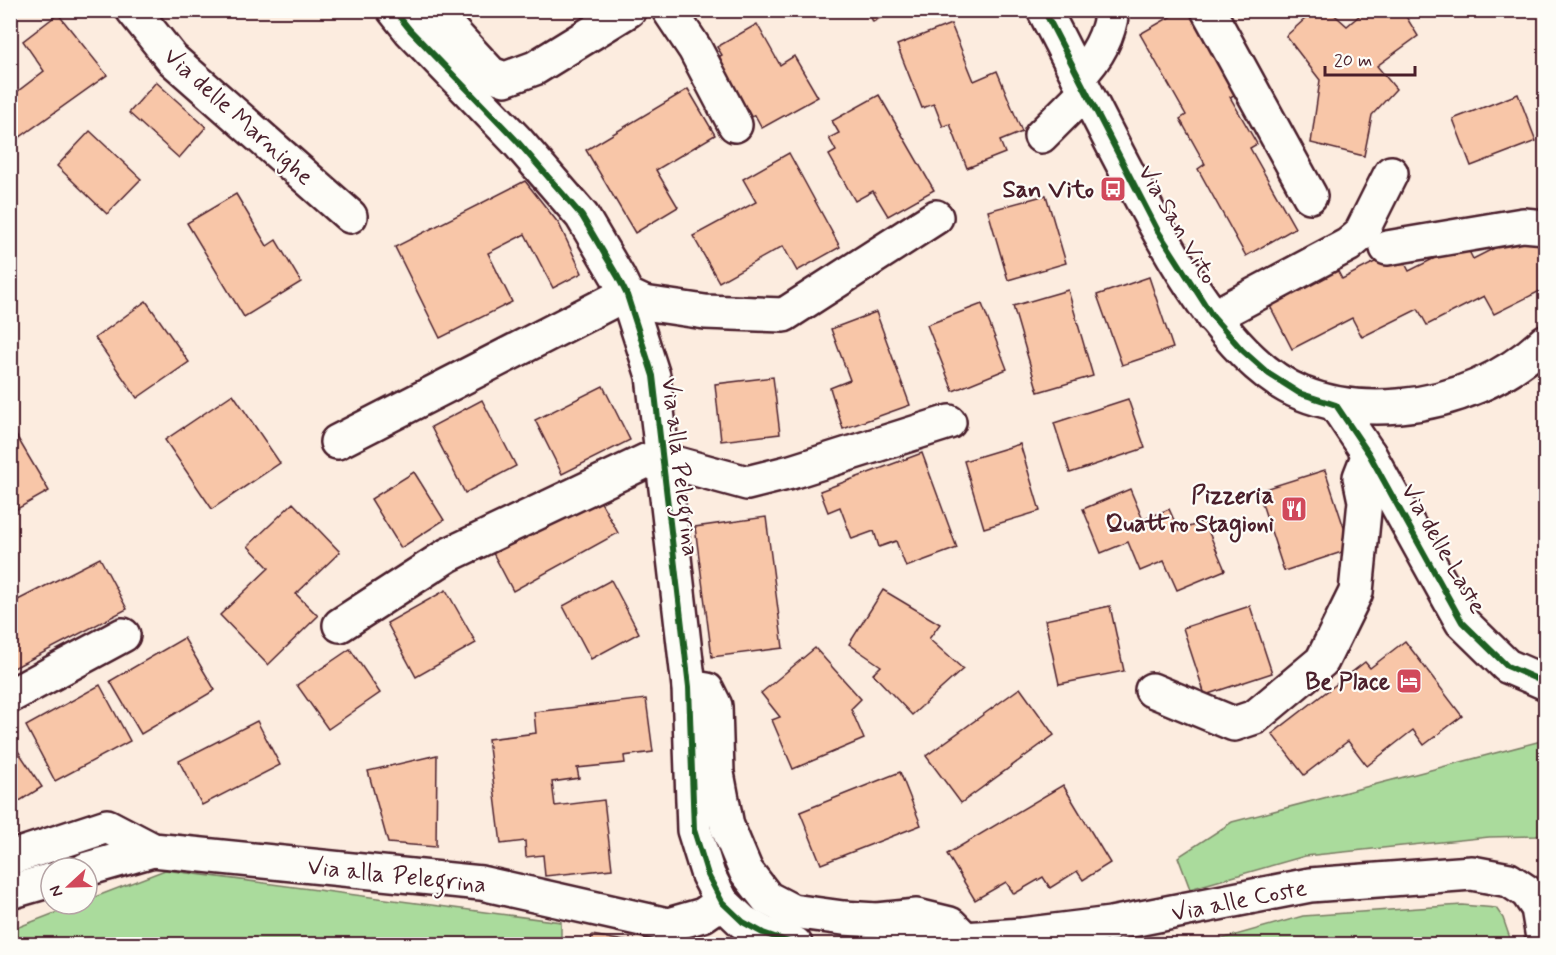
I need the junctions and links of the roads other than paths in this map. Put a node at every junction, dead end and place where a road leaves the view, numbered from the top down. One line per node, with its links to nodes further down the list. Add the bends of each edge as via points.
1 (133, 10): 14 (street, Via delle Marnighe, via 172,59)
2 (394, 10): 18 (street, Via alla Pelegrina, via 582,216)
3 (432, 10): 4 (street, via 491,74 505,79 535,68)
4 (630, 10)
5 (669, 10): 10 (street)
6 (1044, 10): 9 (street, Via San Vito)
7 (1112, 10): 9 (street, via 1110,27)
8 (1208, 10): 13 (street)
9 (1082, 85): 11 (street); 19 (street, Via San Vito, via 1158,231)
10 (735, 125)
11 (1041, 136)
12 (1391, 173): 19 (street, via 1360,235 1348,245)
13 (1310, 196)
14 (350, 216)
15 (936, 217): 18 (street, via 784,315 705,312 644,303)
16 (1545, 226): 17 (street, via 1523,225)
17 (1387, 248)
18 (627, 295): 23 (street); 25 (street, Via alla Pelegrina, via 653,376)
19 (1213, 317): 21 (street, Via San Vito, via 1269,374 1299,393)
20 (1545, 341): 21 (street, Via San Vito, via 1507,371 1446,397 1375,408)
21 (1336, 405): 24 (street, Via delle Laste)
22 (949, 422): 25 (street, Via alla Pelegrina, via 747,483)
23 (337, 442)
24 (1369, 454): 28 (street, Via delle Laste, via 1462,621 1507,666); 30 (street, Via delle Laste, via 1360,477 1365,501 1356,592 1322,661 1255,717 1234,724)
25 (663, 460): 26 (street, Via alla Pelegrina, via 648,460 448,555); 29 (street, Via alla Pelegrina)
26 (340, 625)
27 (123, 635): 31 (street)
28 (1545, 683)
29 (689, 687): 37 (street, Via alla Pelegrina, via 694,830 708,875); 38 (street, via 707,690 715,706 717,773 727,826 746,871 767,898 792,911 843,918 917,916 950,924)
30 (1152, 690)
31 (10, 696)
32 (153, 850): 33 (street, Via alla Pelegrina, via 107,826); 34 (street, Via alla Pelegrina); 37 (street, Via alla Pelegrina, via 481,883 668,925 703,915)
33 (10, 858)
34 (99, 866)
35 (39, 884): 36 (street)
36 (10, 892)
37 (722, 902): 39 (street, via 743,922)
38 (965, 939): 40 (street, Via alle Coste); 41 (street, Via alle Coste, via 1112,924 1310,885 1472,873 1509,880 1527,892 1538,908)
39 (795, 945)
40 (892, 945)
41 (1544, 945)

